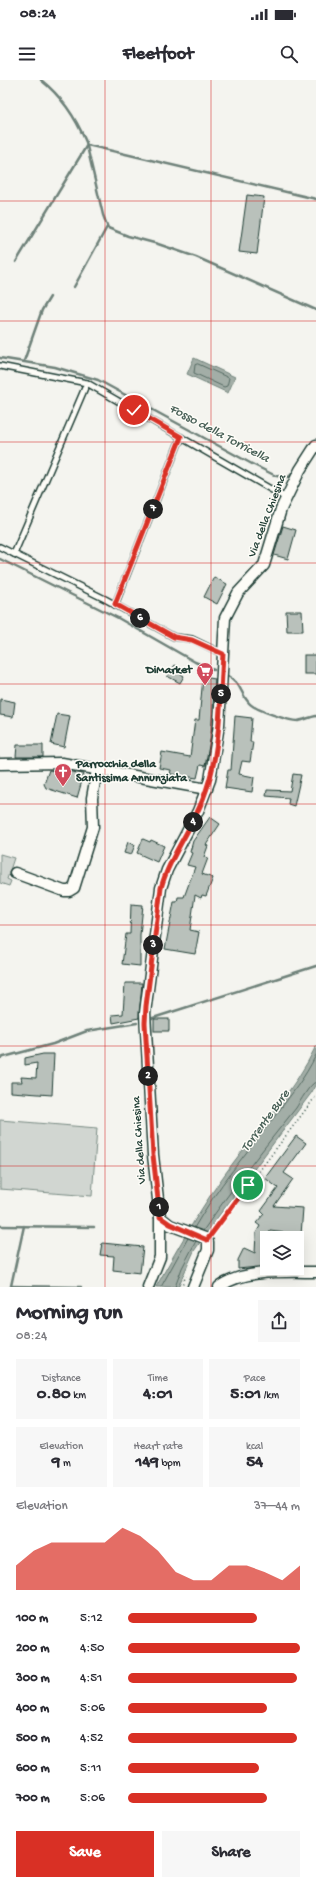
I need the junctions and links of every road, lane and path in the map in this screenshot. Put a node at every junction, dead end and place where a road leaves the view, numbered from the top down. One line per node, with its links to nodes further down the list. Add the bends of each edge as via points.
1 (0, 366): 2 (lane)
2 (86, 383): 3 (lane); 7 (lane)
3 (181, 437): 5 (lane); 8 (lane)
4 (316, 445): 5 (street, Via della Chiesina)
5 (286, 498): 9 (street, Via della Chiesina, via 264,565 238,593 225,618)
6 (0, 547): 7 (lane)
7 (14, 554): 8 (lane)
8 (115, 604): 9 (lane, via 174,637 192,640)
9 (223, 654): 12 (street, Via della Chiesina, via 219,725)
10 (0, 764): 11 (street, via 57,763)
11 (97, 770): 12 (street); 13 (street, via 92,798 93,827 74,888 69,891 61,890)
12 (207, 789): 15 (street, Via della Chiesina, via 167,870 161,888 146,1006 153,1155)
13 (15, 873)
14 (316, 1096): 16 (path)
15 (160, 1217): 16 (street, via 170,1224); 18 (street, Via della Chiesina, via 160,1257)
16 (205, 1238): 19 (street, via 208,1247)
17 (316, 1272): 20 (street, via 249,1275 236,1278)
18 (148, 1287)
19 (193, 1287)
20 (219, 1287)

